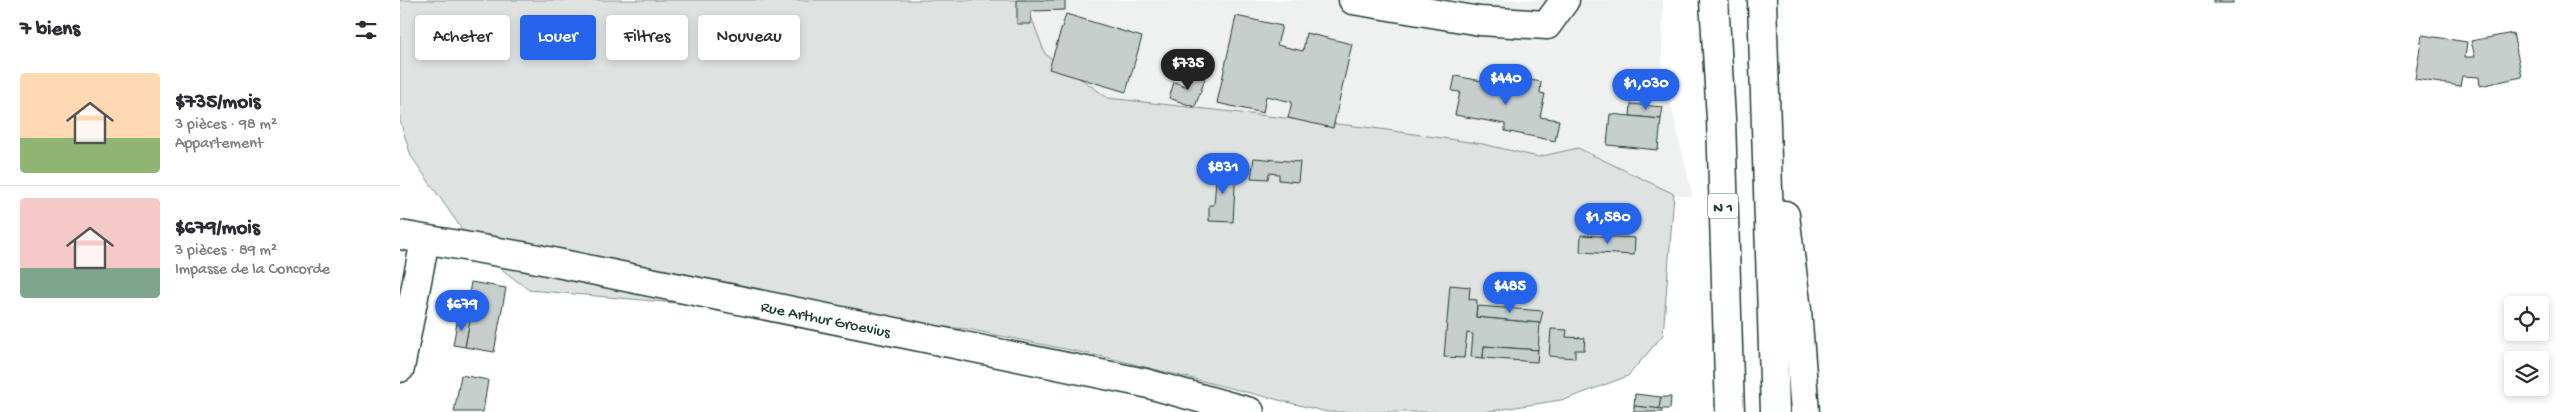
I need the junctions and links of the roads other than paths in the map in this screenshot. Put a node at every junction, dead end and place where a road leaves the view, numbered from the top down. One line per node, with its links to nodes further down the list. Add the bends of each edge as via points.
1 (1353, 0): 6 (main road)
2 (1451, 0): 6 (main road)
3 (1565, 0): 6 (main road, via 1547,25)
4 (1714, 0): 11 (main road, N 1)
5 (1762, 0): 7 (main road)
6 (1480, 21)
7 (1766, 67): 12 (main road); 13 (main road, via 1797,310)
8 (413, 238): 9 (main road); 10 (main road, Rue Arthur Groevius, via 528,257 1145,383)
9 (400, 368)
10 (1250, 412)
11 (1730, 412)
12 (1775, 412)
13 (1805, 412)

